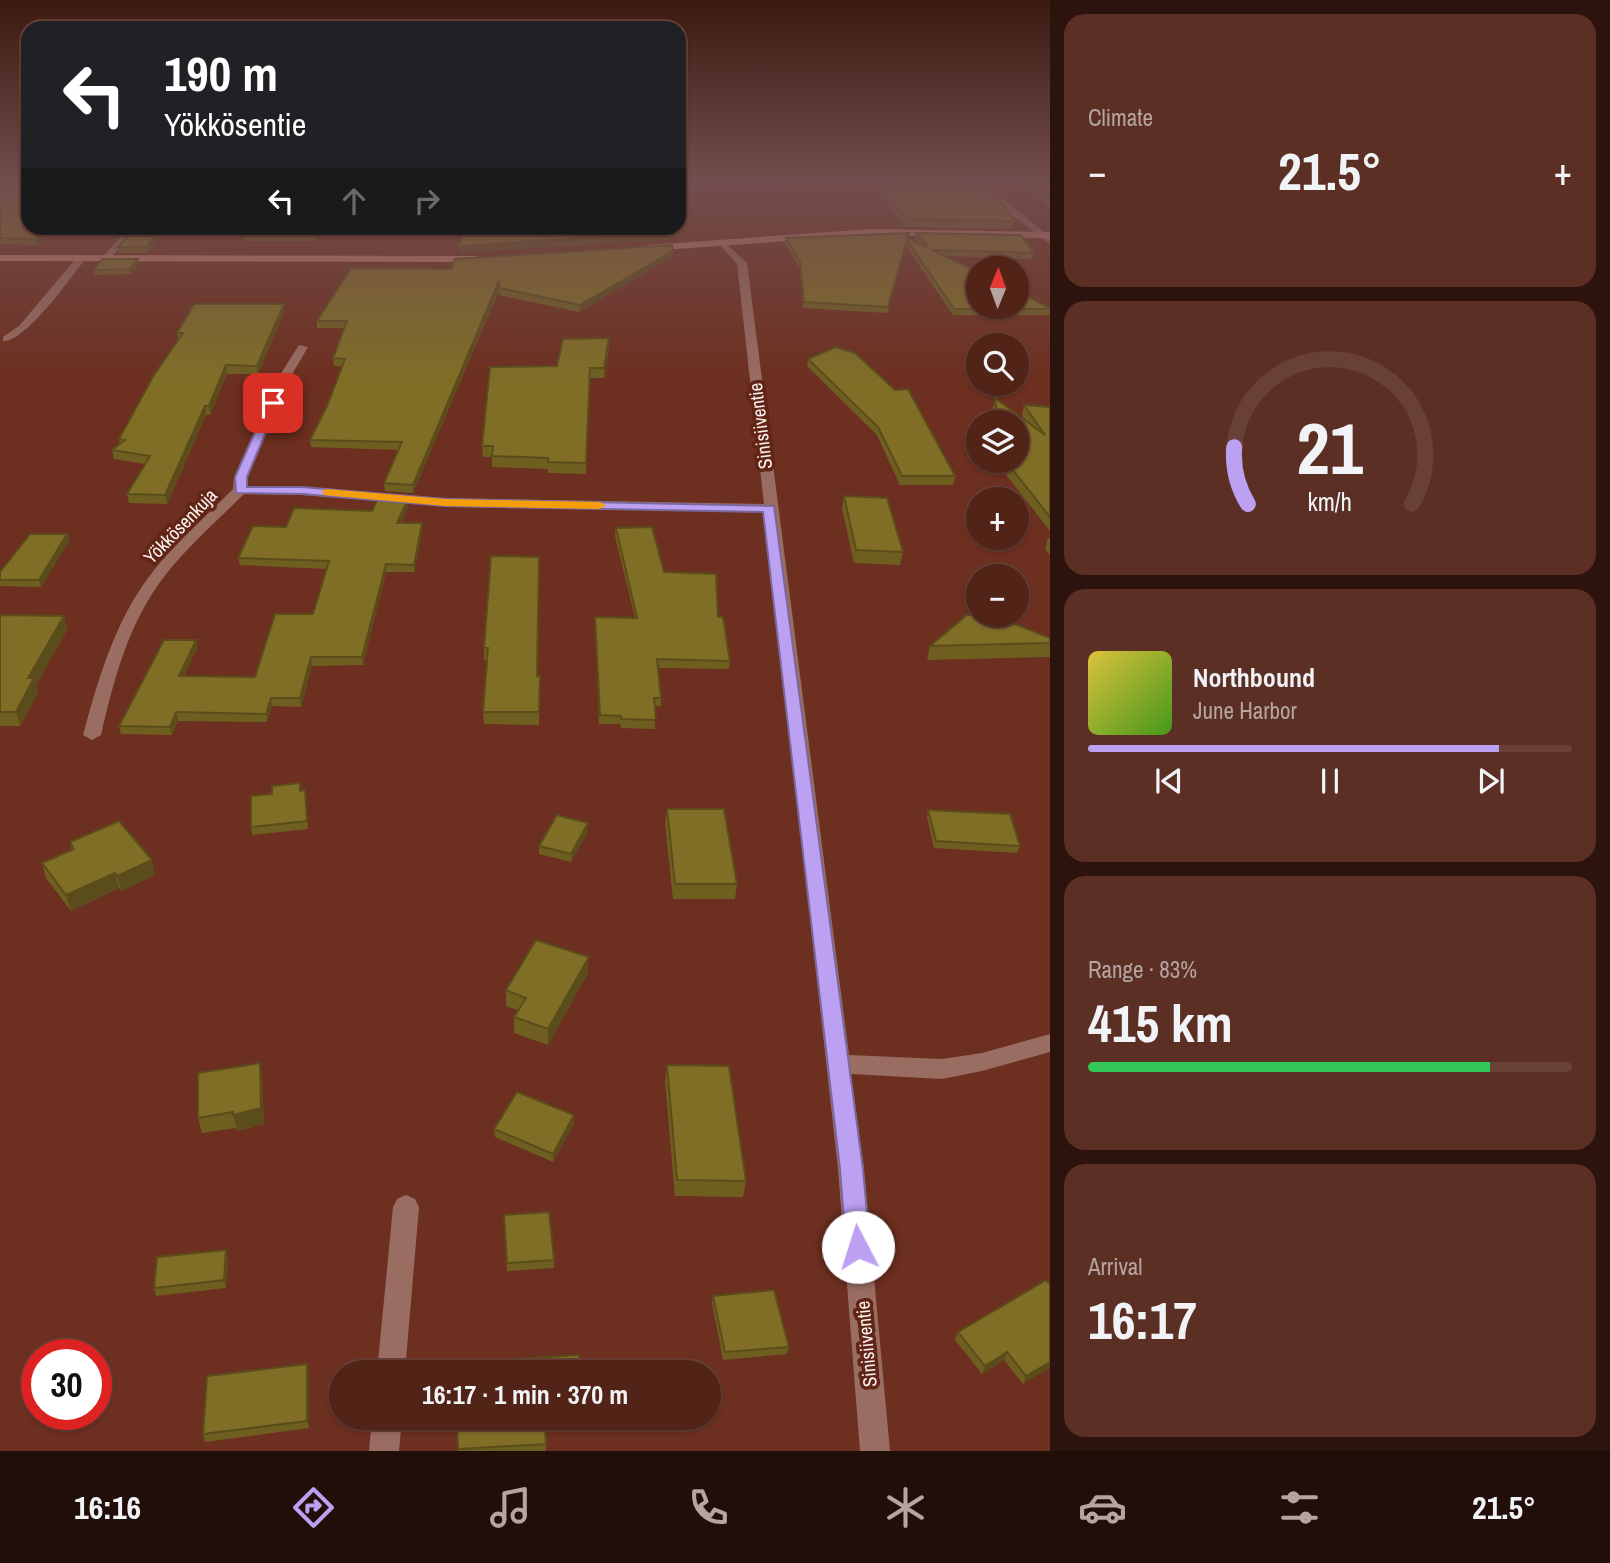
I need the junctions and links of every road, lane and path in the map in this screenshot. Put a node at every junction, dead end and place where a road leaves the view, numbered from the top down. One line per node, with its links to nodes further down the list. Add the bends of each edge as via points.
1 (115, 248): 7 (street)
2 (663, 248): 4 (street)
3 (727, 248): 12 (street, Sinisiiventie, via 742,263)
4 (642, 249)
5 (0, 257): 6 (street)
6 (81, 258): 7 (street); 9 (street, via 23,328)
7 (106, 258): 8 (street)
8 (494, 258)
9 (7, 340)
10 (303, 347): 11 (street, Yökkösenkuja, via 284,378 241,477)
11 (240, 490): 12 (street, via 445,502); 13 (street, Yökkösenkuja, via 162,572 131,619 104,684)
12 (769, 508): 15 (street, Sinisiiventie)
13 (92, 735)
14 (1050, 1043): 15 (street, via 942,1069)
15 (838, 1064): 20 (street, Sinisiiventie)
16 (406, 1207): 17 (street)
17 (392, 1360)
18 (386, 1430): 19 (street)
19 (384, 1451)
20 (875, 1451)

